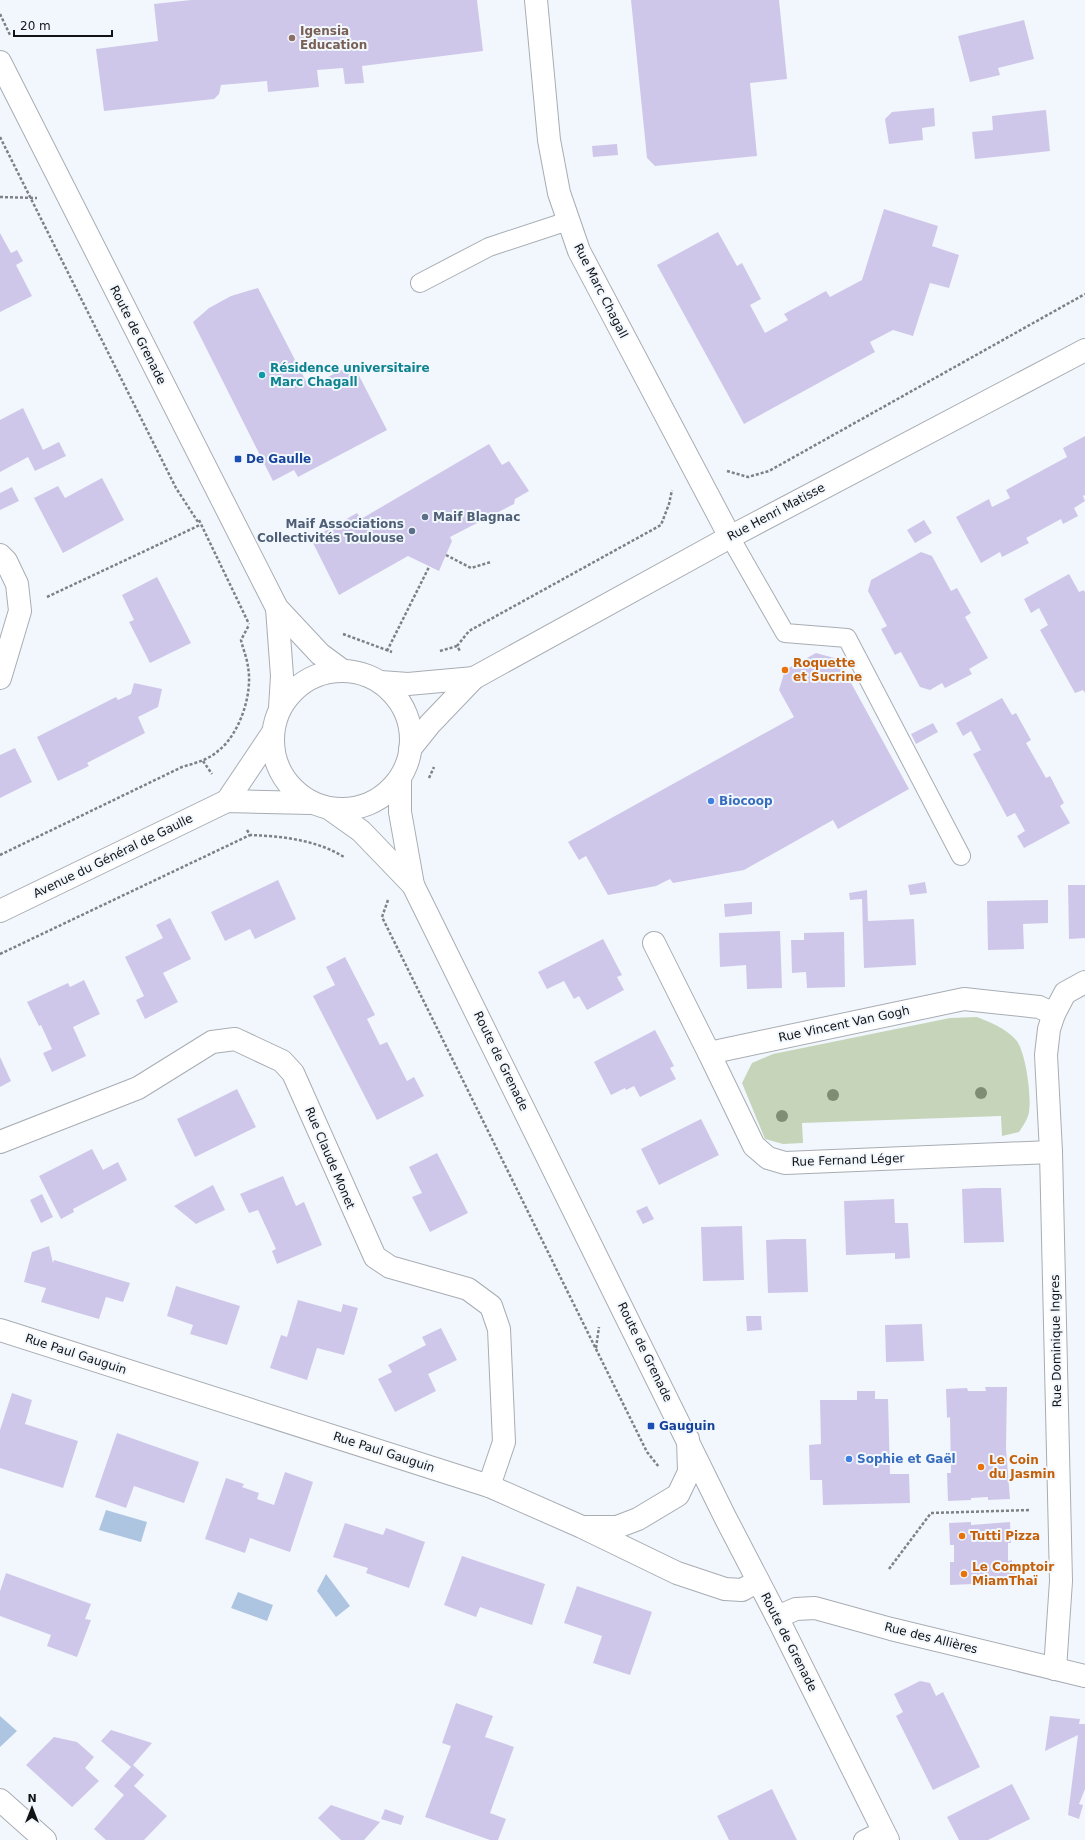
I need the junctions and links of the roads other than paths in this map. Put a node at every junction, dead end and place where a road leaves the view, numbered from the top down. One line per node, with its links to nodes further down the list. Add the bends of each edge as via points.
1 (536, 0): 3 (street, Rue Marc Chagall, via 549,140 558,193)
2 (0, 62): 8 (street, Route de Grenade)
3 (568, 221): 4 (lane, via 489,247); 6 (street, Rue Marc Chagall, via 579,251)
4 (420, 283)
5 (1083, 349): 6 (street, Rue Henri Matisse)
6 (730, 537): 11 (street, Rue Henri Matisse); 19 (lane, via 785,633 847,638)
7 (0, 555): 10 (street, via 6,561 17,584 20,611)
8 (277, 608): 9 (street, via 320,654); 13 (street, via 282,676)
9 (343, 671): 12 (street, via 356,672); 13 (street, via 324,674 307,681 291,693)
10 (0, 678)
11 (474, 678): 12 (street, Rue Henri Matisse, via 408,684); 15 (street, Rue Henri Matisse)
12 (380, 682): 15 (street, via 396,698 408,719)
13 (280, 708): 14 (street)
14 (272, 734): 17 (street); 18 (street, via 274,755 281,774 294,791)
15 (410, 749): 16 (street, via 407,764)
16 (400, 778): 18 (street, via 386,794 369,804 350,810); 20 (street, via 400,812)
17 (227, 801): 18 (street, Avenue du Général de Gaulle); 21 (street, Avenue du Général de Gaulle)
18 (321, 806): 20 (street, via 361,831)
19 (961, 856)
20 (413, 884): 29 (street, Route de Grenade)
21 (0, 911)
22 (654, 943): 25 (street)
23 (1085, 982): 24 (street, via 1065,993)
24 (1054, 1014): 25 (street, Rue Vincent Van Gogh, via 1038,1007 964,999); 27 (street, Rue Dominique Ingres, via 1049,1029 1046,1055)
25 (709, 1053): 27 (street, Rue Fernand Léger, via 754,1146 768,1158 785,1163)
26 (0, 1142): 30 (street, Rue Claude Monet, via 138,1088 212,1042 235,1039 282,1061 293,1073 375,1257 390,1267 468,1290 491,1306 499,1329 504,1442)
27 (1051, 1152): 34 (street, Rue Dominique Ingres, via 1061,1581)
28 (0, 1330): 30 (street, Rue Paul Gauguin)
29 (688, 1440): 31 (street, via 689,1472 678,1495 638,1519 617,1527); 32 (street, Route de Grenade)
30 (489, 1486): 31 (street, Rue Paul Gauguin)
31 (582, 1527): 32 (street, Rue Paul Gauguin, via 677,1573 726,1590 742,1590)
32 (758, 1581): 33 (street, Route de Grenade)
33 (777, 1617): 34 (street, Rue des Allières, via 796,1609 815,1608); 37 (street, Route de Grenade)
34 (1055, 1669): 35 (street, Rue des Allières)
35 (1085, 1676)
36 (0, 1800): 38 (street)
37 (885, 1835): 39 (lane)
38 (45, 1840)
39 (863, 1840)

